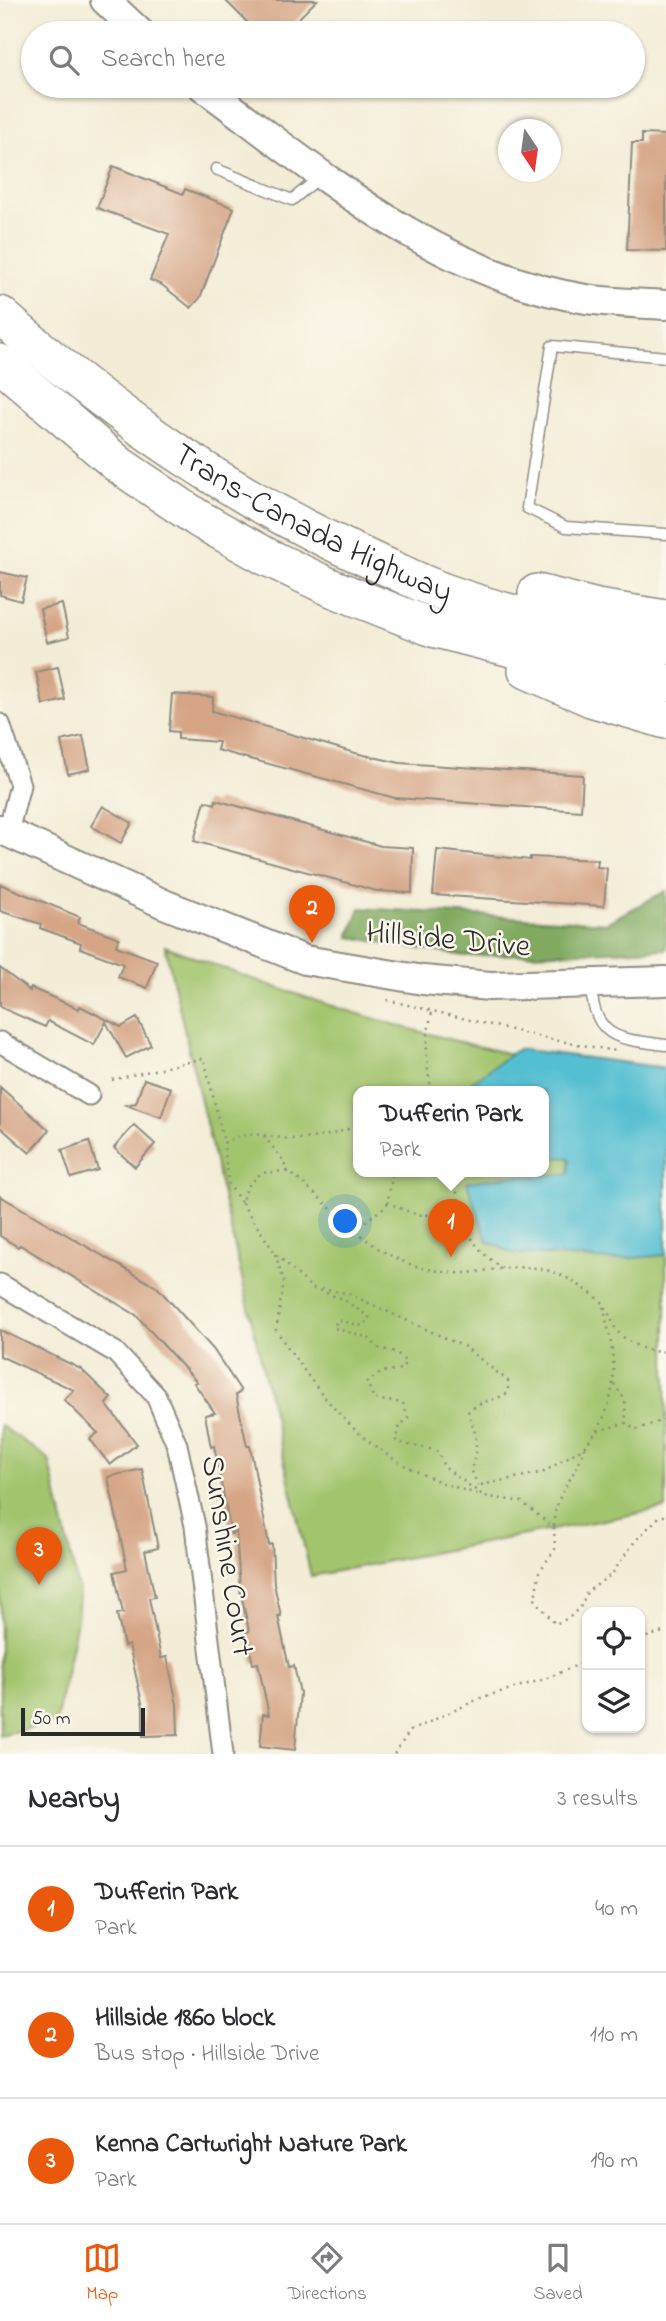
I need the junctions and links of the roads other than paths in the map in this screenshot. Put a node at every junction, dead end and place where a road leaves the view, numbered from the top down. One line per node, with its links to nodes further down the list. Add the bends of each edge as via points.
1 (105, 0): 2 (street)
2 (127, 21)
3 (218, 98): 5 (street)
4 (216, 169): 5 (lane, via 292,200)
5 (323, 175): 6 (street, via 378,216 433,246 515,281 586,299)
6 (666, 305)
7 (0, 315): 11 (highway, Trans-Canada Highway, via 143,431 225,485)
8 (666, 357): 10 (lane, via 552,346 527,508 566,527)
9 (0, 363): 13 (highway, Trans-Canada Highway, via 119,465 199,519 331,588)
10 (666, 534)
11 (332, 542): 12 (highway, via 597,608); 14 (highway, Trans-Canada Highway, via 444,592 594,634)
12 (666, 619)
13 (433, 628): 15 (highway, Trans-Canada Highway); 16 (highway, via 591,698)
14 (666, 646)
15 (666, 683)
16 (666, 720)
17 (0, 724): 18 (street, via 20,785)
18 (4, 831): 20 (street, Hillside Drive, via 164,904 305,960 490,986)
19 (666, 981): 20 (street, Hillside Drive)
20 (590, 983): 22 (lane, via 592,1010 599,1025 627,1040)
21 (0, 1042): 23 (street)
22 (666, 1045)
23 (89, 1096)
24 (0, 1284): 25 (street, Sunshine Court, via 115,1352 156,1396 177,1445 195,1526)
25 (223, 1754)

